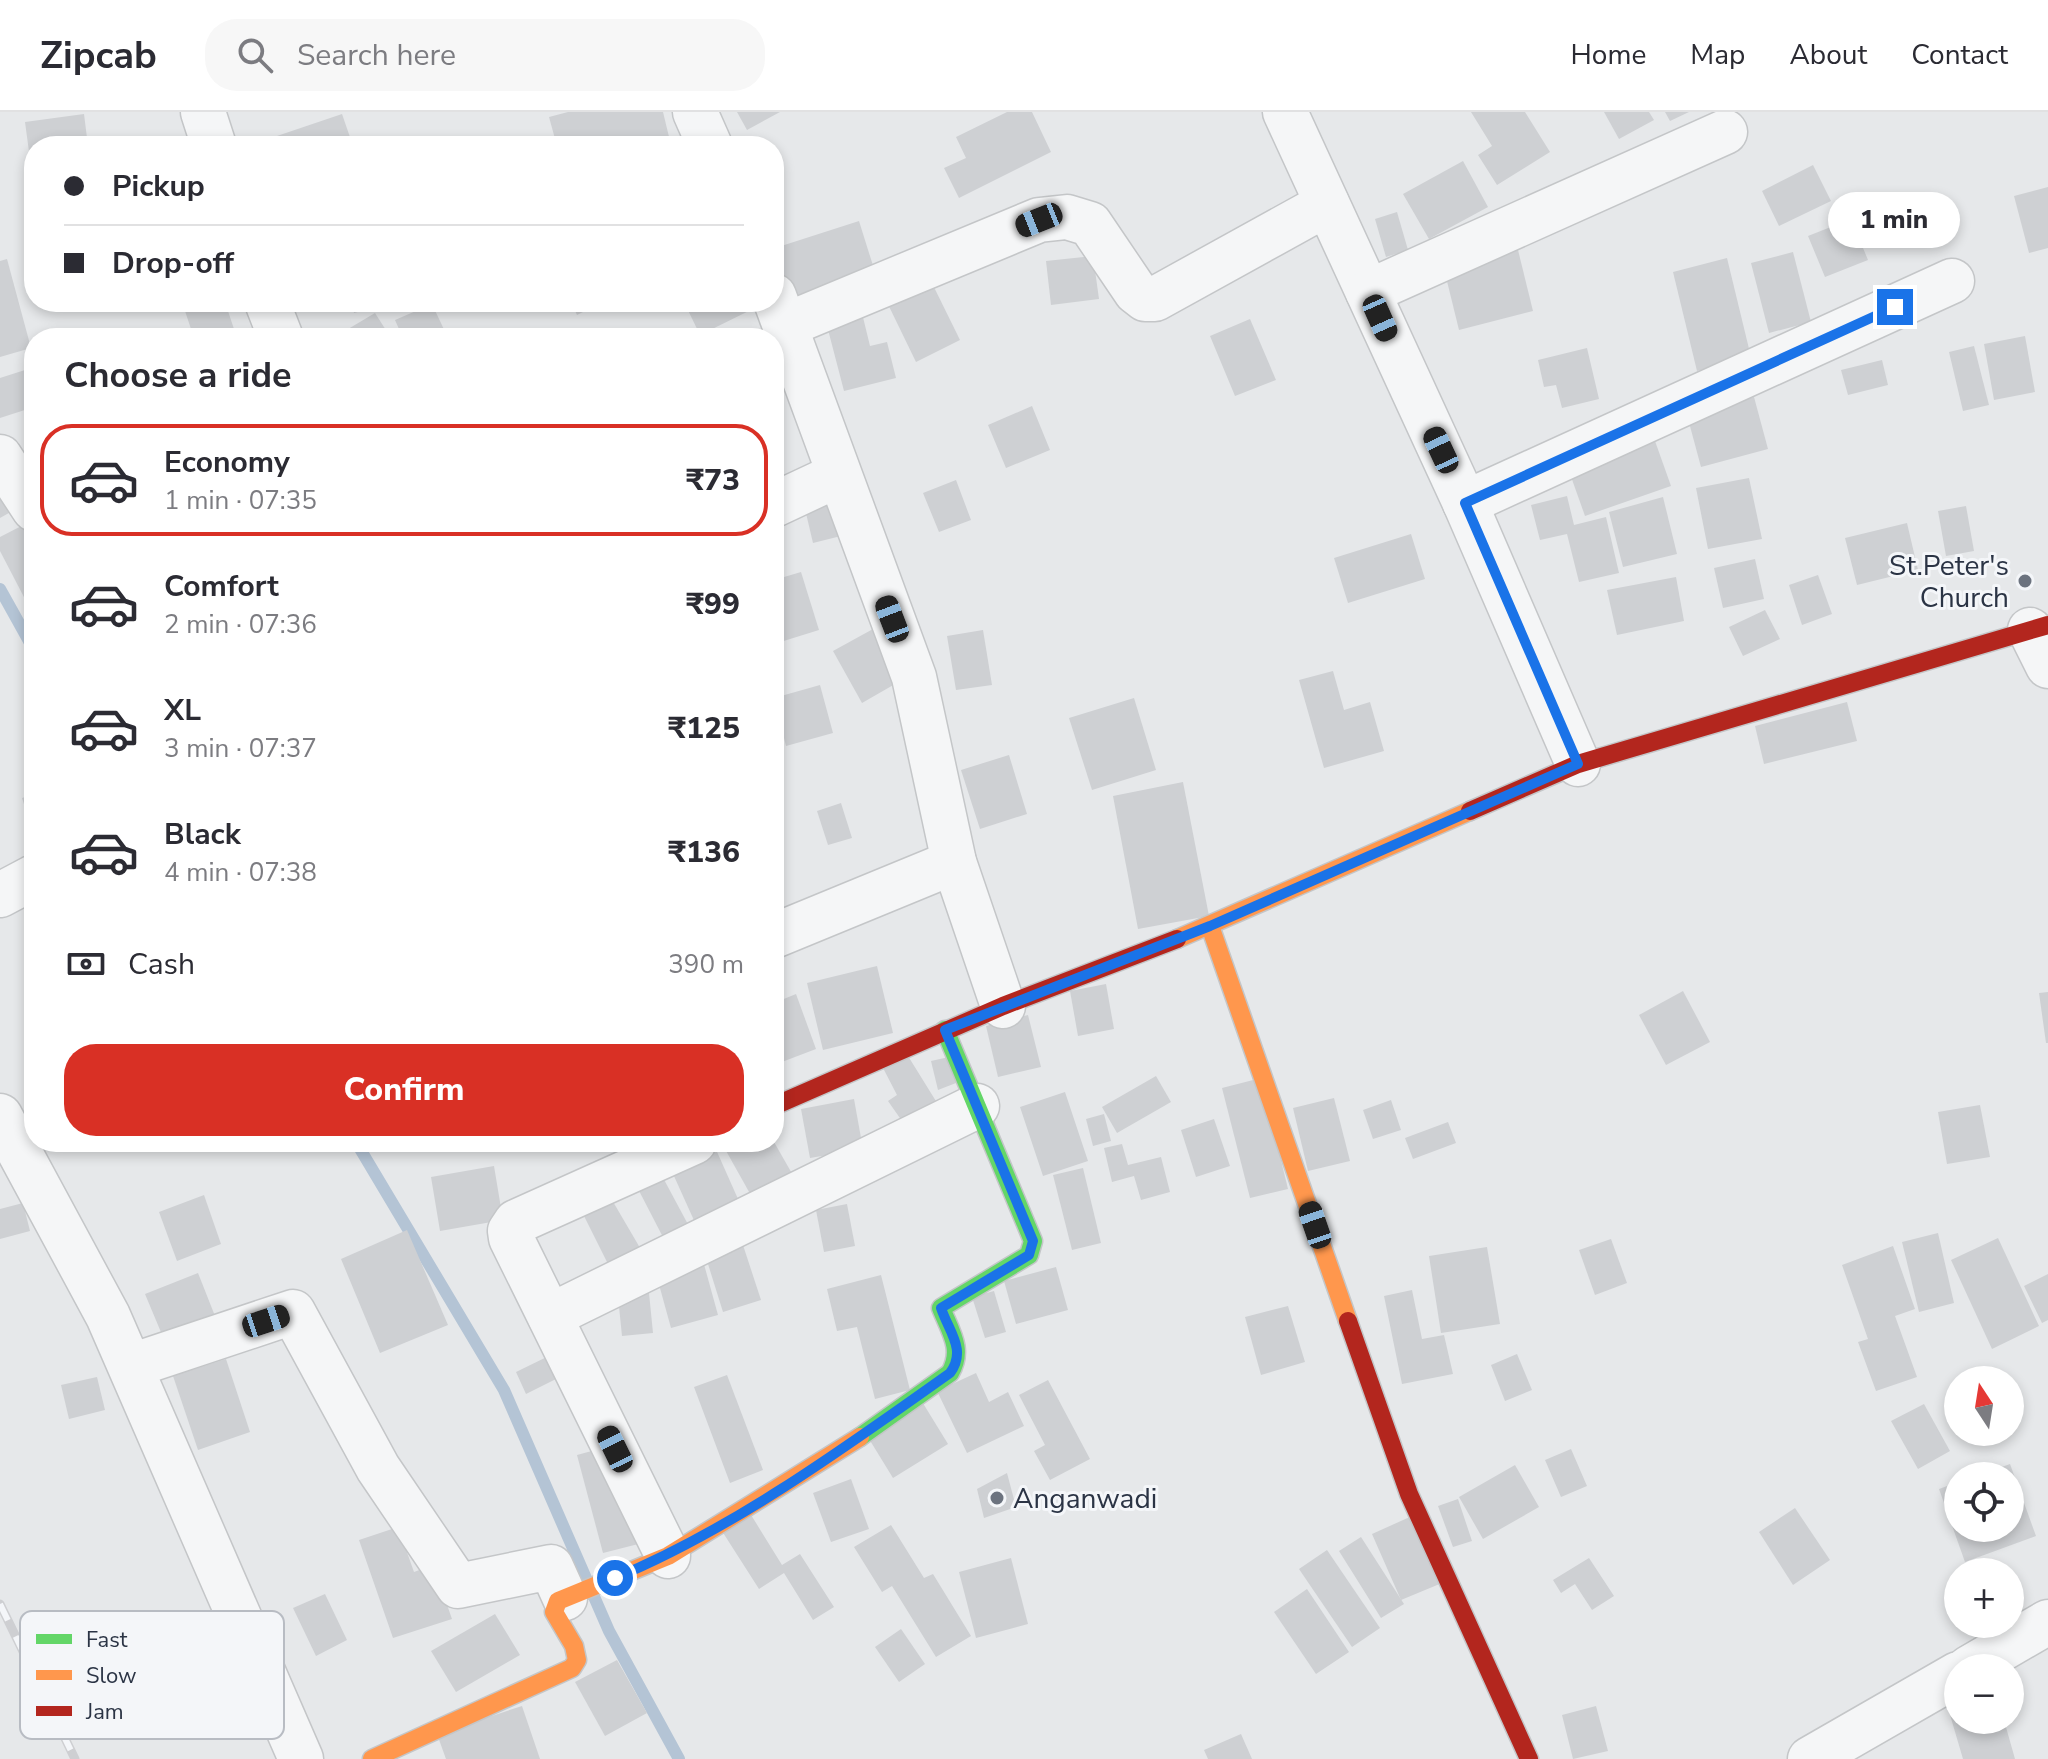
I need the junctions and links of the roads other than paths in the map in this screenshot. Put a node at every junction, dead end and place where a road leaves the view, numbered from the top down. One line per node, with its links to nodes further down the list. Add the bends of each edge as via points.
1 (203, 112): 5 (street)
2 (695, 112): 6 (street)
3 (1285, 112): 7 (street)
4 (1725, 132): 9 (street)
5 (211, 136)
6 (706, 136)
7 (1327, 204): 9 (street); 10 (street, via 1155,299 1136,292 1090,224 1067,217 1039,220)
8 (1952, 281): 16 (street)
9 (1368, 292): 16 (street)
10 (784, 310)
11 (780, 312): 13 (street)
12 (0, 457): 14 (street)
13 (838, 475): 15 (street); 19 (street, via 914,677)
14 (24, 494)
15 (784, 500)
16 (1465, 503): 18 (street)
17 (2042, 640): 18 (street)
18 (1578, 764): 22 (street)
19 (954, 862): 23 (street); 24 (street)
20 (24, 882): 21 (street)
21 (0, 895)
22 (1210, 926): 24 (street); 41 (street, via 1409,1494)
23 (784, 932)
24 (1003, 1006): 25 (street)
25 (945, 1030): 26 (street); 27 (street)
26 (784, 1102)
27 (977, 1106): 30 (street); 32 (street, via 1033,1247 1029,1255 941,1308 957,1343 957,1364 836,1454)
28 (0, 1116): 31 (street)
29 (672, 1152): 30 (street, via 512,1226 511,1238)
30 (550, 1316): 32 (street)
31 (131, 1366): 33 (street, via 293,1312 378,1468 458,1586 551,1567); 34 (street)
32 (668, 1556): 33 (street)
33 (565, 1598): 40 (street, via 554,1612 574,1646 577,1660 572,1668)
34 (237, 1611)
35 (2045, 1632): 36 (street)
36 (1999, 1654)
37 (1944, 1682): 42 (street)
38 (284, 1720): 39 (street)
39 (301, 1759)
40 (372, 1759)
41 (1529, 1759)
42 (1810, 1759)

